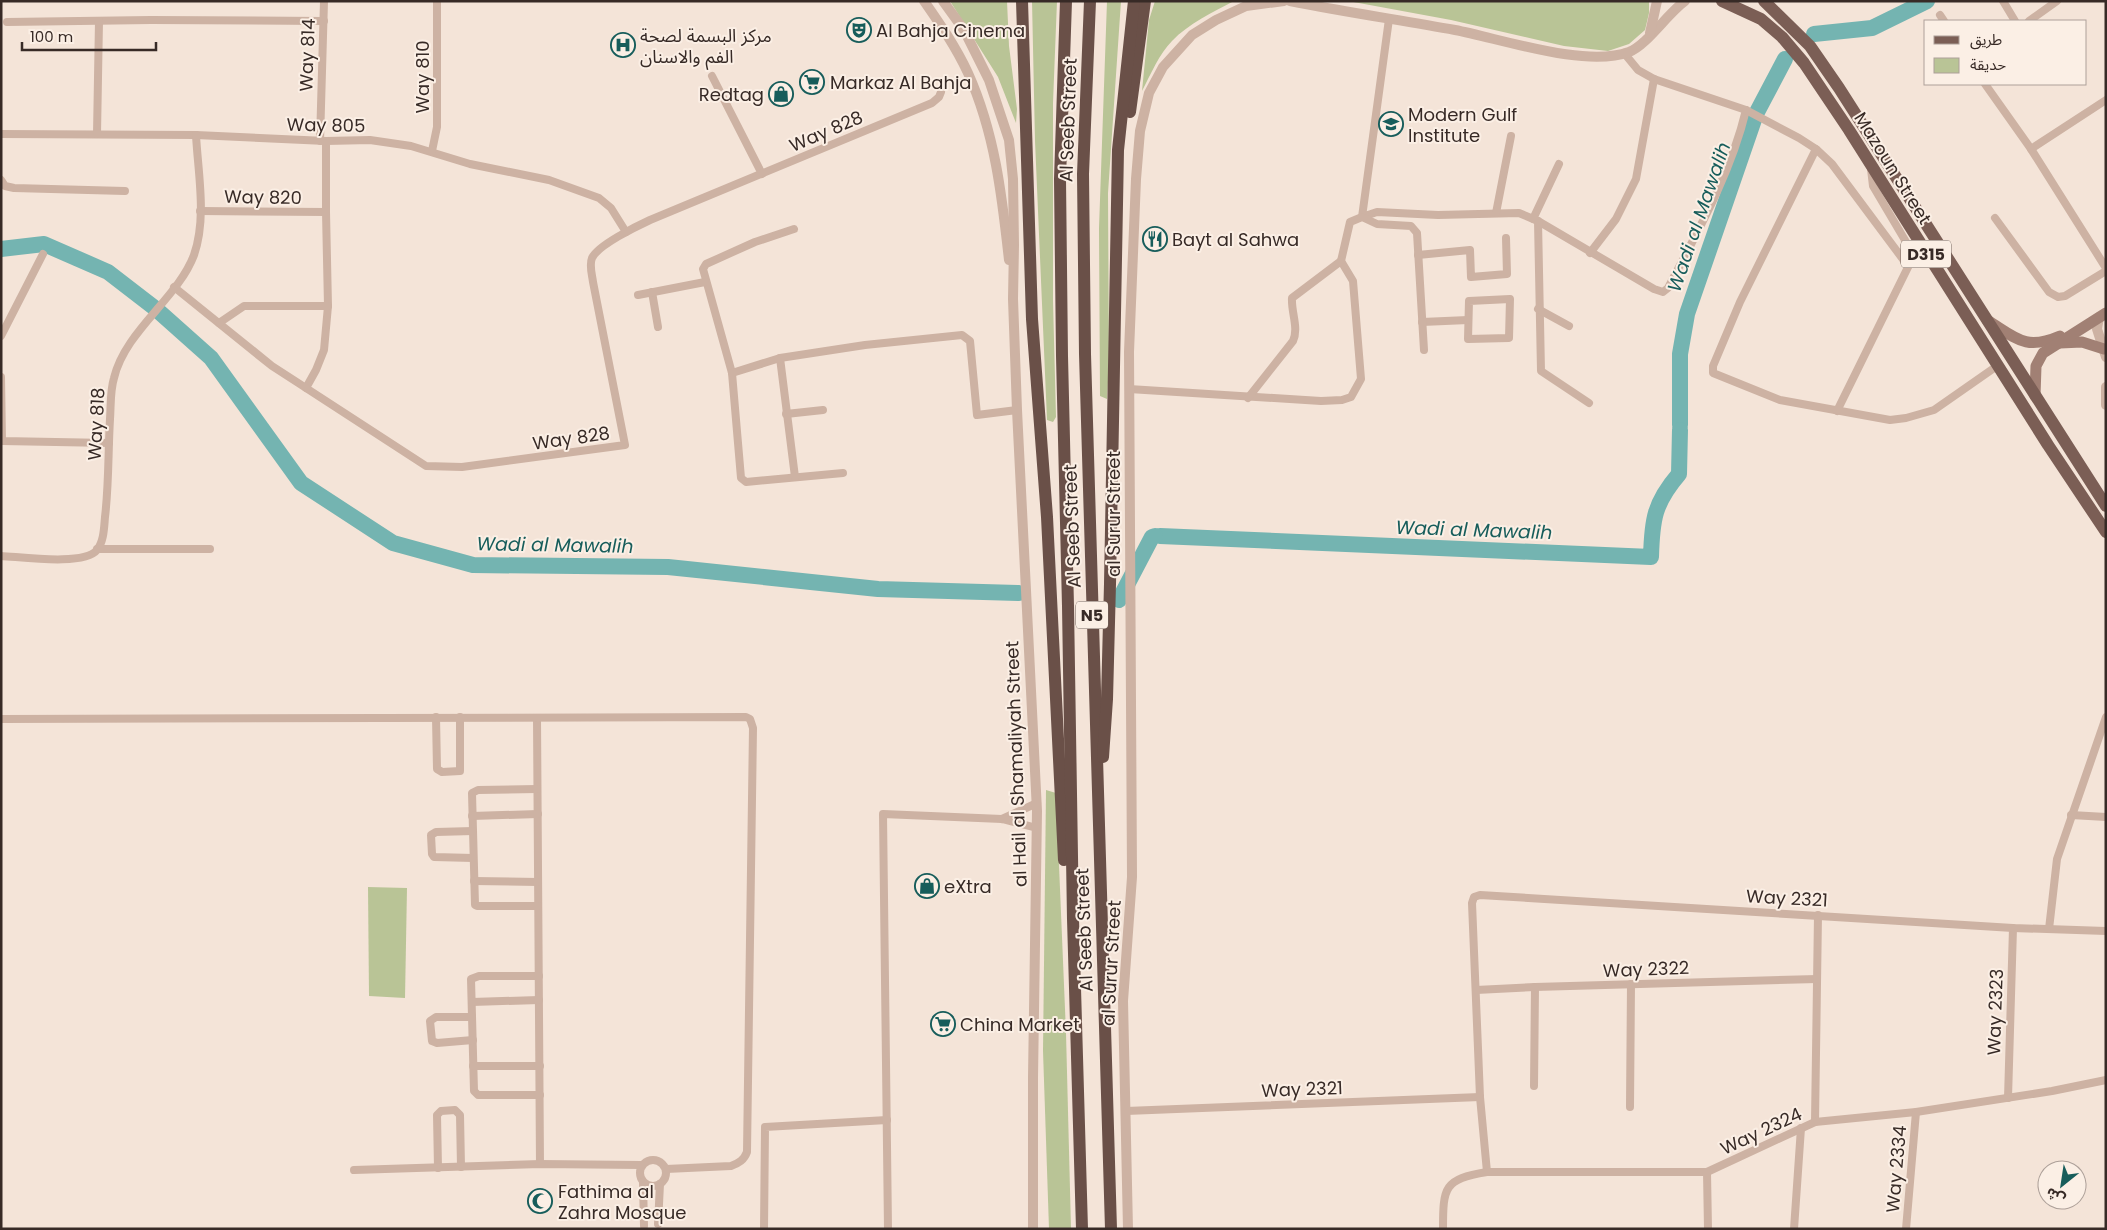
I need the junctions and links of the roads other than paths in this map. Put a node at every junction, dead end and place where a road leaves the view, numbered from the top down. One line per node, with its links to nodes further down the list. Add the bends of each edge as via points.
1 (324, 1): 25 (street, Way 814)
2 (437, 1): 48 (street, Way 810, via 437,127)
3 (924, 1): 29 (street, al Hail al Shamaliyah Street)
4 (942, 1): 30 (street, al Hail al Shamaliyah Street)
5 (1015, 1): 32 (highway, via 1015,34)
6 (1022, 1): 28 (highway)
7 (1028, 1): 28 (highway)
8 (1066, 1): 130 (highway, Al Seeb Street / N5, via 1060,179)
9 (1090, 1): 123 (highway, Al Seeb Street / N5, via 1083,174)
10 (1125, 1): 34 (highway)
11 (1134, 1): 34 (highway)
12 (1145, 1): 47 (highway, via 1129,115)
13 (1284, 1): 93 (street, al Surur Street, via 1246,6 1192,35 1163,67 1149,93 1140,131 1136,179)
14 (1290, 1): 21 (street)
15 (1656, 1): 27 (street)
16 (1685, 1): 27 (street)
17 (1722, 1): 49 (main road, Mazoun Street / D315, via 1761,19 1782,37 1804,63)
18 (1764, 1): 77 (main road, Mazoun Street / D315, via 1810,46)
19 (2003, 1): 22 (street)
20 (2057, 1): 23 (street)
21 (1389, 19): 31 (street, via 1564,54 1602,58); 57 (street)
22 (2014, 20)
23 (2030, 20)
24 (99, 21): 25 (street); 26 (street); 41 (street)
25 (324, 21): 44 (street, Way 814)
26 (7, 22)
27 (1649, 36): 31 (street)
28 (1024, 41): 32 (highway)
29 (953, 44): 30 (street, via 964,44); 73 (street, al Hail al Shamaliyah Street, via 968,74 991,138 999,176)
30 (974, 49): 73 (street, al Hail al Shamaliyah Street, via 989,80 1009,140 1013,179)
31 (1624, 54): 35 (street, via 1638,70)
32 (1023, 62): 130 (highway, via 1032,319 1047,517 1064,862)
33 (712, 76): 51 (street)
34 (1125, 80): 47 (highway)
35 (1654, 80): 39 (street); 63 (street, via 1636,179 1616,219)
36 (1987, 85): 46 (street)
37 (941, 92): 51 (street, Way 828, via 932,103)
38 (2106, 100): 46 (street)
39 (1746, 110): 45 (street); 63 (street, via 1741,132 1706,217 1668,288 1663,292 1654,289)
40 (1, 134): 41 (street, Way 805)
41 (97, 134): 42 (street, Way 805)
42 (196, 135): 44 (street, Way 805); 54 (street, Way 818)
43 (1512, 136): 56 (street)
44 (323, 141): 48 (street, Way 805, via 370,140); 55 (street)
45 (1816, 149): 67 (street, via 1832,164); 100 (street, via 1740,302 1712,370 1780,400)
46 (2031, 149): 68 (street)
47 (1118, 150): 123 (highway, via 1108,699)
48 (432, 151): 61 (street, Way 805, via 470,164 548,180 599,198 611,208)
49 (1870, 163): 67 (street, via 1873,186 1912,252); 88 (main road, Mazoun Street / D315)
50 (1559, 164): 59 (street)
51 (762, 174): 61 (street, Way 828)
52 (1, 180): 53 (street, via 5,186 14,188)
53 (126, 191)
54 (200, 211): 55 (street, Way 820); 70 (street, Way 818, via 193,256)
55 (326, 212): 74 (street)
56 (1496, 213): 57 (street, via 1377,212); 59 (street, via 1519,213)
57 (1362, 217): 65 (street, via 1377,224 1411,226 1417,233); 66 (street, via 1350,222)
58 (1996, 218): 68 (street, via 2049,292 2058,297 2065,296)
59 (1536, 220): 63 (street); 75 (street)
60 (794, 229): 69 (street, via 706,264 703,270)
61 (626, 232): 92 (street, Way 828, via 598,251 591,264 625,446 462,467 426,466)
62 (1506, 238): 65 (street, via 1507,274 1471,277 1470,250)
63 (1590, 253)
64 (43, 254): 83 (street)
65 (1418, 255): 79 (street)
66 (1341, 261): 95 (street, via 1292,298 1296,334 1293,341); 95 (street, via 1353,281 1361,379 1356,390 1351,397 1342,400)
67 (1908, 266): 100 (street)
68 (2106, 270)
69 (705, 282): 71 (street); 89 (street)
70 (174, 287): 80 (street); 102 (street, Way 818, via 139,331 117,367 111,393)
71 (652, 292): 72 (street); 82 (street)
72 (638, 295)
73 (1013, 299): 99 (street, al Hail al Shamaliyah Street)
74 (328, 306): 80 (street, via 244,306); 92 (street, via 324,350)
75 (1538, 309): 81 (street); 96 (street, via 1541,371)
76 (1468, 320): 76 (street, via 1468,339 1509,338 1510,299 1468,301); 79 (street)
77 (1987, 320): 78 (main road, via 2019,340 2035,344); 94 (main road, Mazoun Street / D315)
78 (2100, 320): 84 (main road); 86 (street, via 2097,329)
79 (1422, 322): 85 (street)
80 (219, 323): 92 (street, via 278,371)
81 (1569, 326)
82 (658, 327)
83 (1, 336)
84 (2058, 343): 86 (main road, via 2082,342); 94 (main road, via 2043,353 2036,366)
85 (1424, 350)
86 (2105, 353)
87 (780, 358): 89 (street); 99 (street, via 962,335 970,341 977,415); 101 (street)
88 (1997, 366): 100 (street, via 1934,410 1906,418 1890,420); 106 (main road, Mazoun Street / D315)
89 (732, 373): 104 (street, via 742,480)
90 (1, 377): 102 (street, via 2,441)
91 (2106, 387): 97 (street)
92 (306, 388)
93 (1129, 389): 95 (street); 151 (street, al Surur Street, via 1132,877 1123,1001)
94 (2035, 396): 105 (main road, Mazoun Street / D315)
95 (1248, 398)
96 (1589, 402)
97 (2106, 405)
98 (823, 410): 101 (street)
99 (1017, 410): 116 (street, al Hail al Shamaliyah Street)
100 (1837, 411)
101 (786, 414): 104 (street)
102 (109, 443): 107 (street, Way 818, via 108,488 101,544)
103 (843, 473): 104 (street)
104 (795, 477)
105 (2106, 506)
106 (2106, 532)
107 (97, 549): 108 (street); 109 (street, via 93,554 79,558)
108 (210, 549)
109 (1, 556)
110 (436, 717): 111 (street); 111 (street, via 437,769 442,772 460,770); 114 (street)
111 (460, 717): 113 (street)
112 (2106, 717): 119 (street)
113 (537, 718): 115 (street); 161 (street, via 746,717 753,725 747,1152 739,1164 731,1166)
114 (1, 719)
115 (537, 789): 117 (street); 118 (street, via 474,791)
116 (1037, 803): 121 (street); 122 (street, al Hail al Shamaliyah Street)
117 (538, 814): 118 (street); 127 (street)
118 (472, 816): 124 (street)
119 (2071, 816): 120 (street); 132 (street, via 2056,858)
120 (2106, 817)
121 (1002, 819): 122 (street); 153 (street, via 883,814)
122 (1037, 828): 170 (street, al Hail al Shamaliyah Street)
123 (1098, 829): 172 (highway, Al Seeb Street / N5)
124 (473, 831): 125 (street); 125 (street, via 436,832 431,835 434,856)
125 (474, 858): 126 (street)
126 (474, 881): 127 (street); 128 (street, via 477,906)
127 (538, 882): 128 (street)
128 (538, 906): 134 (street)
129 (1818, 915): 131 (street, Way 2321); 135 (street); 138 (street, Way 2321, via 1480,895 1474,897 1472,903)
130 (1073, 919): 171 (highway, Al Seeb Street / N5)
131 (2013, 928): 132 (street, Way 2321); 149 (street, Way 2323)
132 (2049, 929): 133 (street, Way 2321)
133 (2106, 931)
134 (539, 976): 139 (street); 140 (street, via 479,976 471,979)
135 (1817, 979): 136 (street, Way 2322); 154 (street)
136 (1631, 984): 137 (street, Way 2322); 150 (street)
137 (1536, 987): 138 (street, Way 2322); 146 (street)
138 (1476, 990): 148 (street)
139 (539, 1000): 140 (street); 144 (street)
140 (472, 1002): 141 (street)
141 (472, 1017): 142 (street); 142 (street, via 436,1017 430,1021 432,1041)
142 (472, 1040): 143 (street)
143 (473, 1066): 144 (street); 147 (street, via 474,1091 478,1095)
144 (540, 1066): 147 (street)
145 (2106, 1080): 149 (street, Way 2324)
146 (1534, 1086)
147 (540, 1095): 156 (street)
148 (1480, 1097): 151 (street, Way 2321); 162 (street)
149 (2008, 1098): 152 (street, Way 2324)
150 (1630, 1107)
151 (1126, 1111): 173 (street, al Surur Street)
152 (1916, 1112): 154 (street, Way 2324); 177 (street, Way 2334)
153 (887, 1120): 168 (street, via 765,1127); 169 (street)
154 (1815, 1122): 155 (street, Way 2324)
155 (1801, 1128): 163 (street, Way 2324); 176 (street)
156 (540, 1164): 157 (street); 158 (street)
157 (641, 1165): 161 (street, via 653,1159 661,1162); 164 (street, via 639,1174)
158 (461, 1167): 159 (street); 159 (street, via 460,1114 455,1110 441,1111 437,1115)
159 (438, 1168): 160 (street)
160 (354, 1170)
161 (666, 1170): 165 (street)
162 (1487, 1172): 163 (street, Way 2324); 174 (street, Way 2324, via 1463,1176 1448,1187 1443,1204)
163 (1707, 1172): 175 (street)
164 (644, 1182): 165 (street, via 652,1186); 167 (street)
165 (660, 1184): 166 (street)
166 (658, 1224)
167 (644, 1226)
168 (764, 1229)
169 (888, 1229)
170 (1033, 1229)
171 (1082, 1229)
172 (1111, 1229)
173 (1128, 1229)
174 (1443, 1229)
175 (1708, 1229)
176 (1794, 1229)
177 (1906, 1229)

